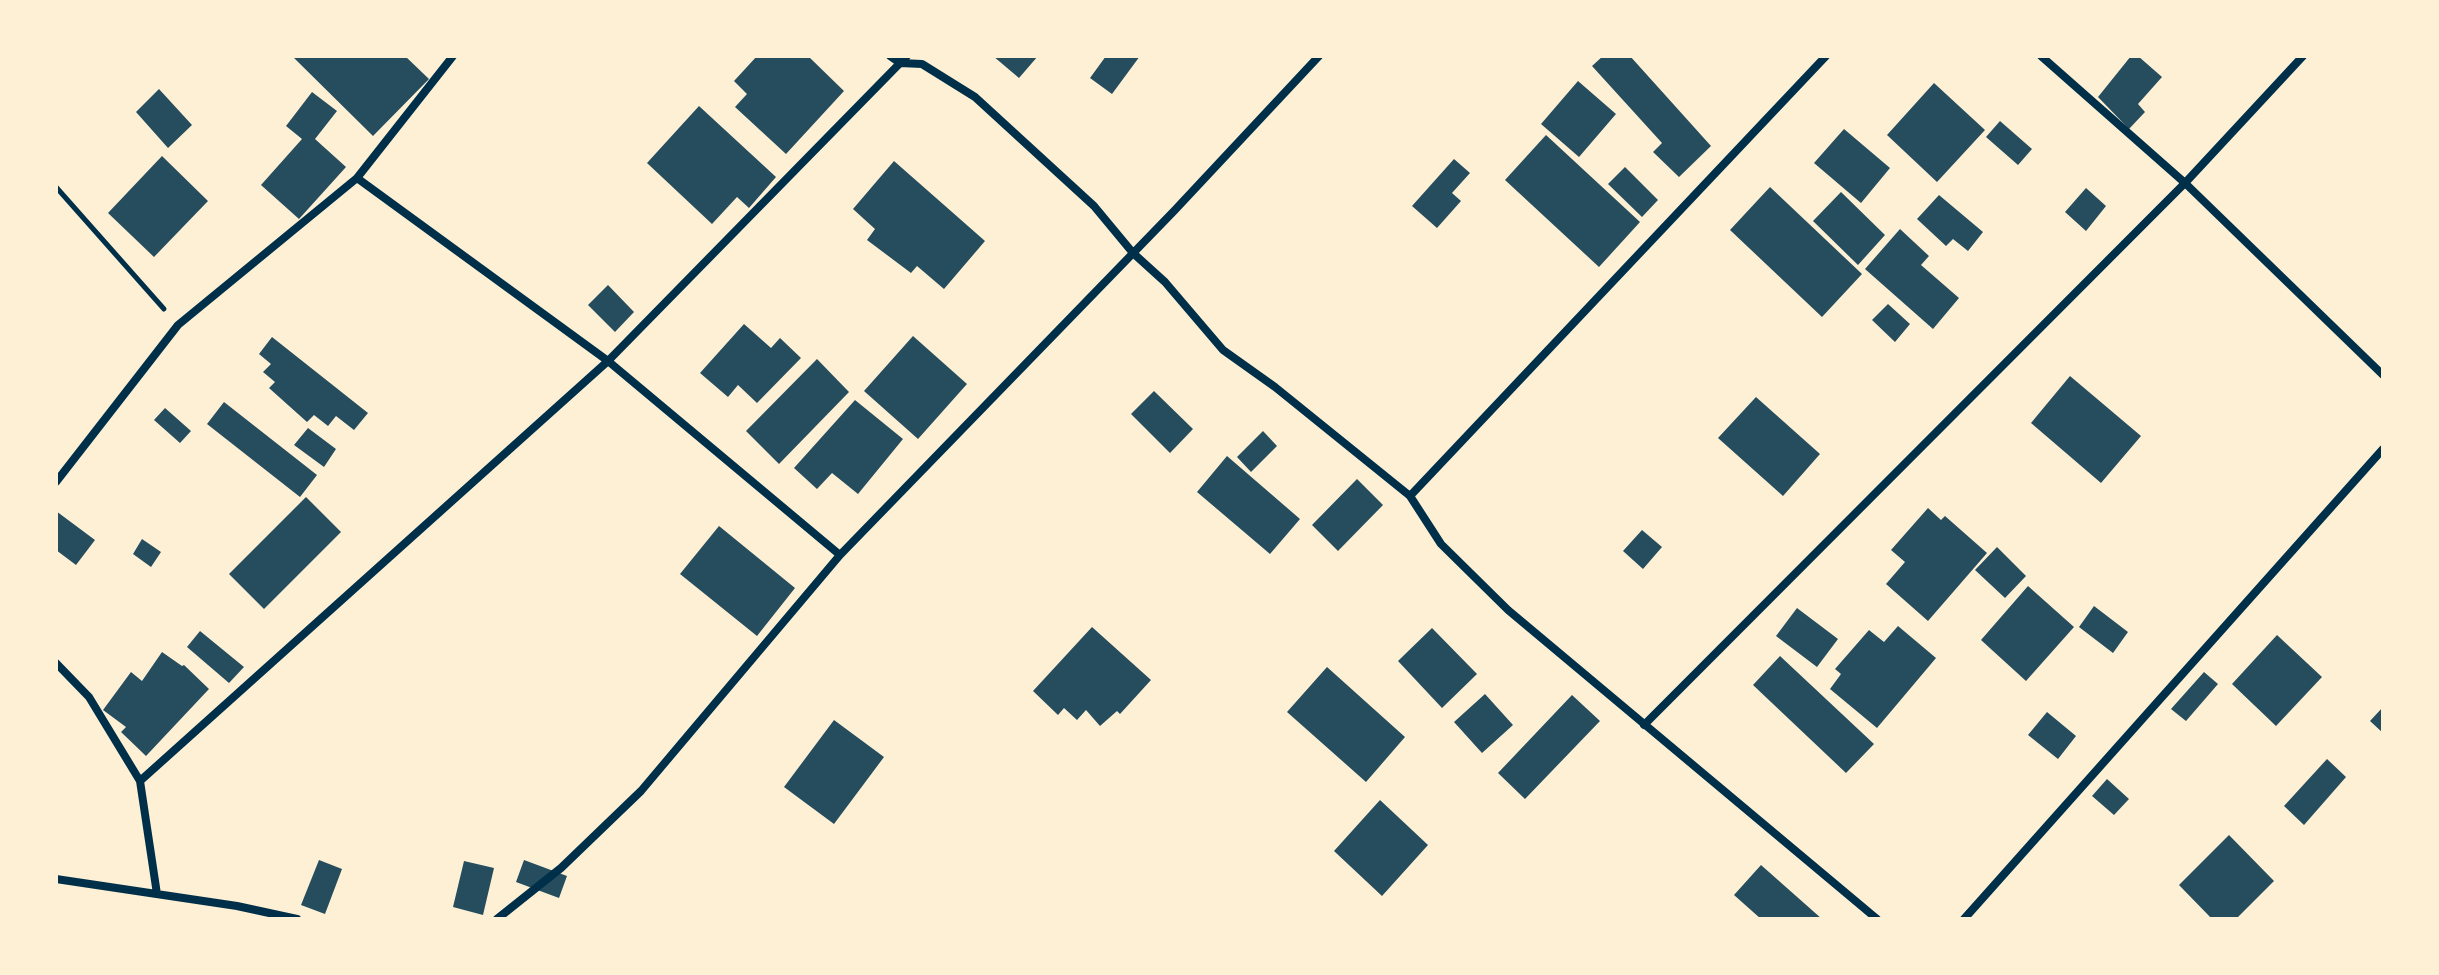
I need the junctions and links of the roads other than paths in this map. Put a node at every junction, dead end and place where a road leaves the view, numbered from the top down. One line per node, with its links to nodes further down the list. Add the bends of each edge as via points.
1 (453, 56): 8 (street)
2 (890, 56): 7 (street)
3 (1319, 56): 10 (street)
4 (1826, 56): 15 (street)
5 (2041, 56): 9 (street)
6 (2303, 56): 9 (street)
7 (903, 60): 10 (street, via 922,64 975,97 1094,206); 11 (street)
8 (357, 178): 11 (street); 14 (street, via 178,325)
9 (2185, 183): 12 (street); 18 (street)
10 (1133, 253): 15 (street, via 1223,350); 16 (street)
11 (608, 361): 16 (street); 19 (street)
12 (2383, 375)
13 (2383, 449): 25 (street)
14 (56, 482)
15 (1410, 496): 18 (street, via 1441,544 1508,610)
16 (840, 555): 23 (street, via 641,791 561,868)
17 (56, 663): 19 (street, via 89,697)
18 (1644, 725): 24 (street)
19 (140, 781): 21 (street)
20 (56, 879): 21 (street)
21 (157, 894): 22 (street)
22 (297, 919)
23 (497, 919)
24 (1877, 919)
25 (1964, 919)

